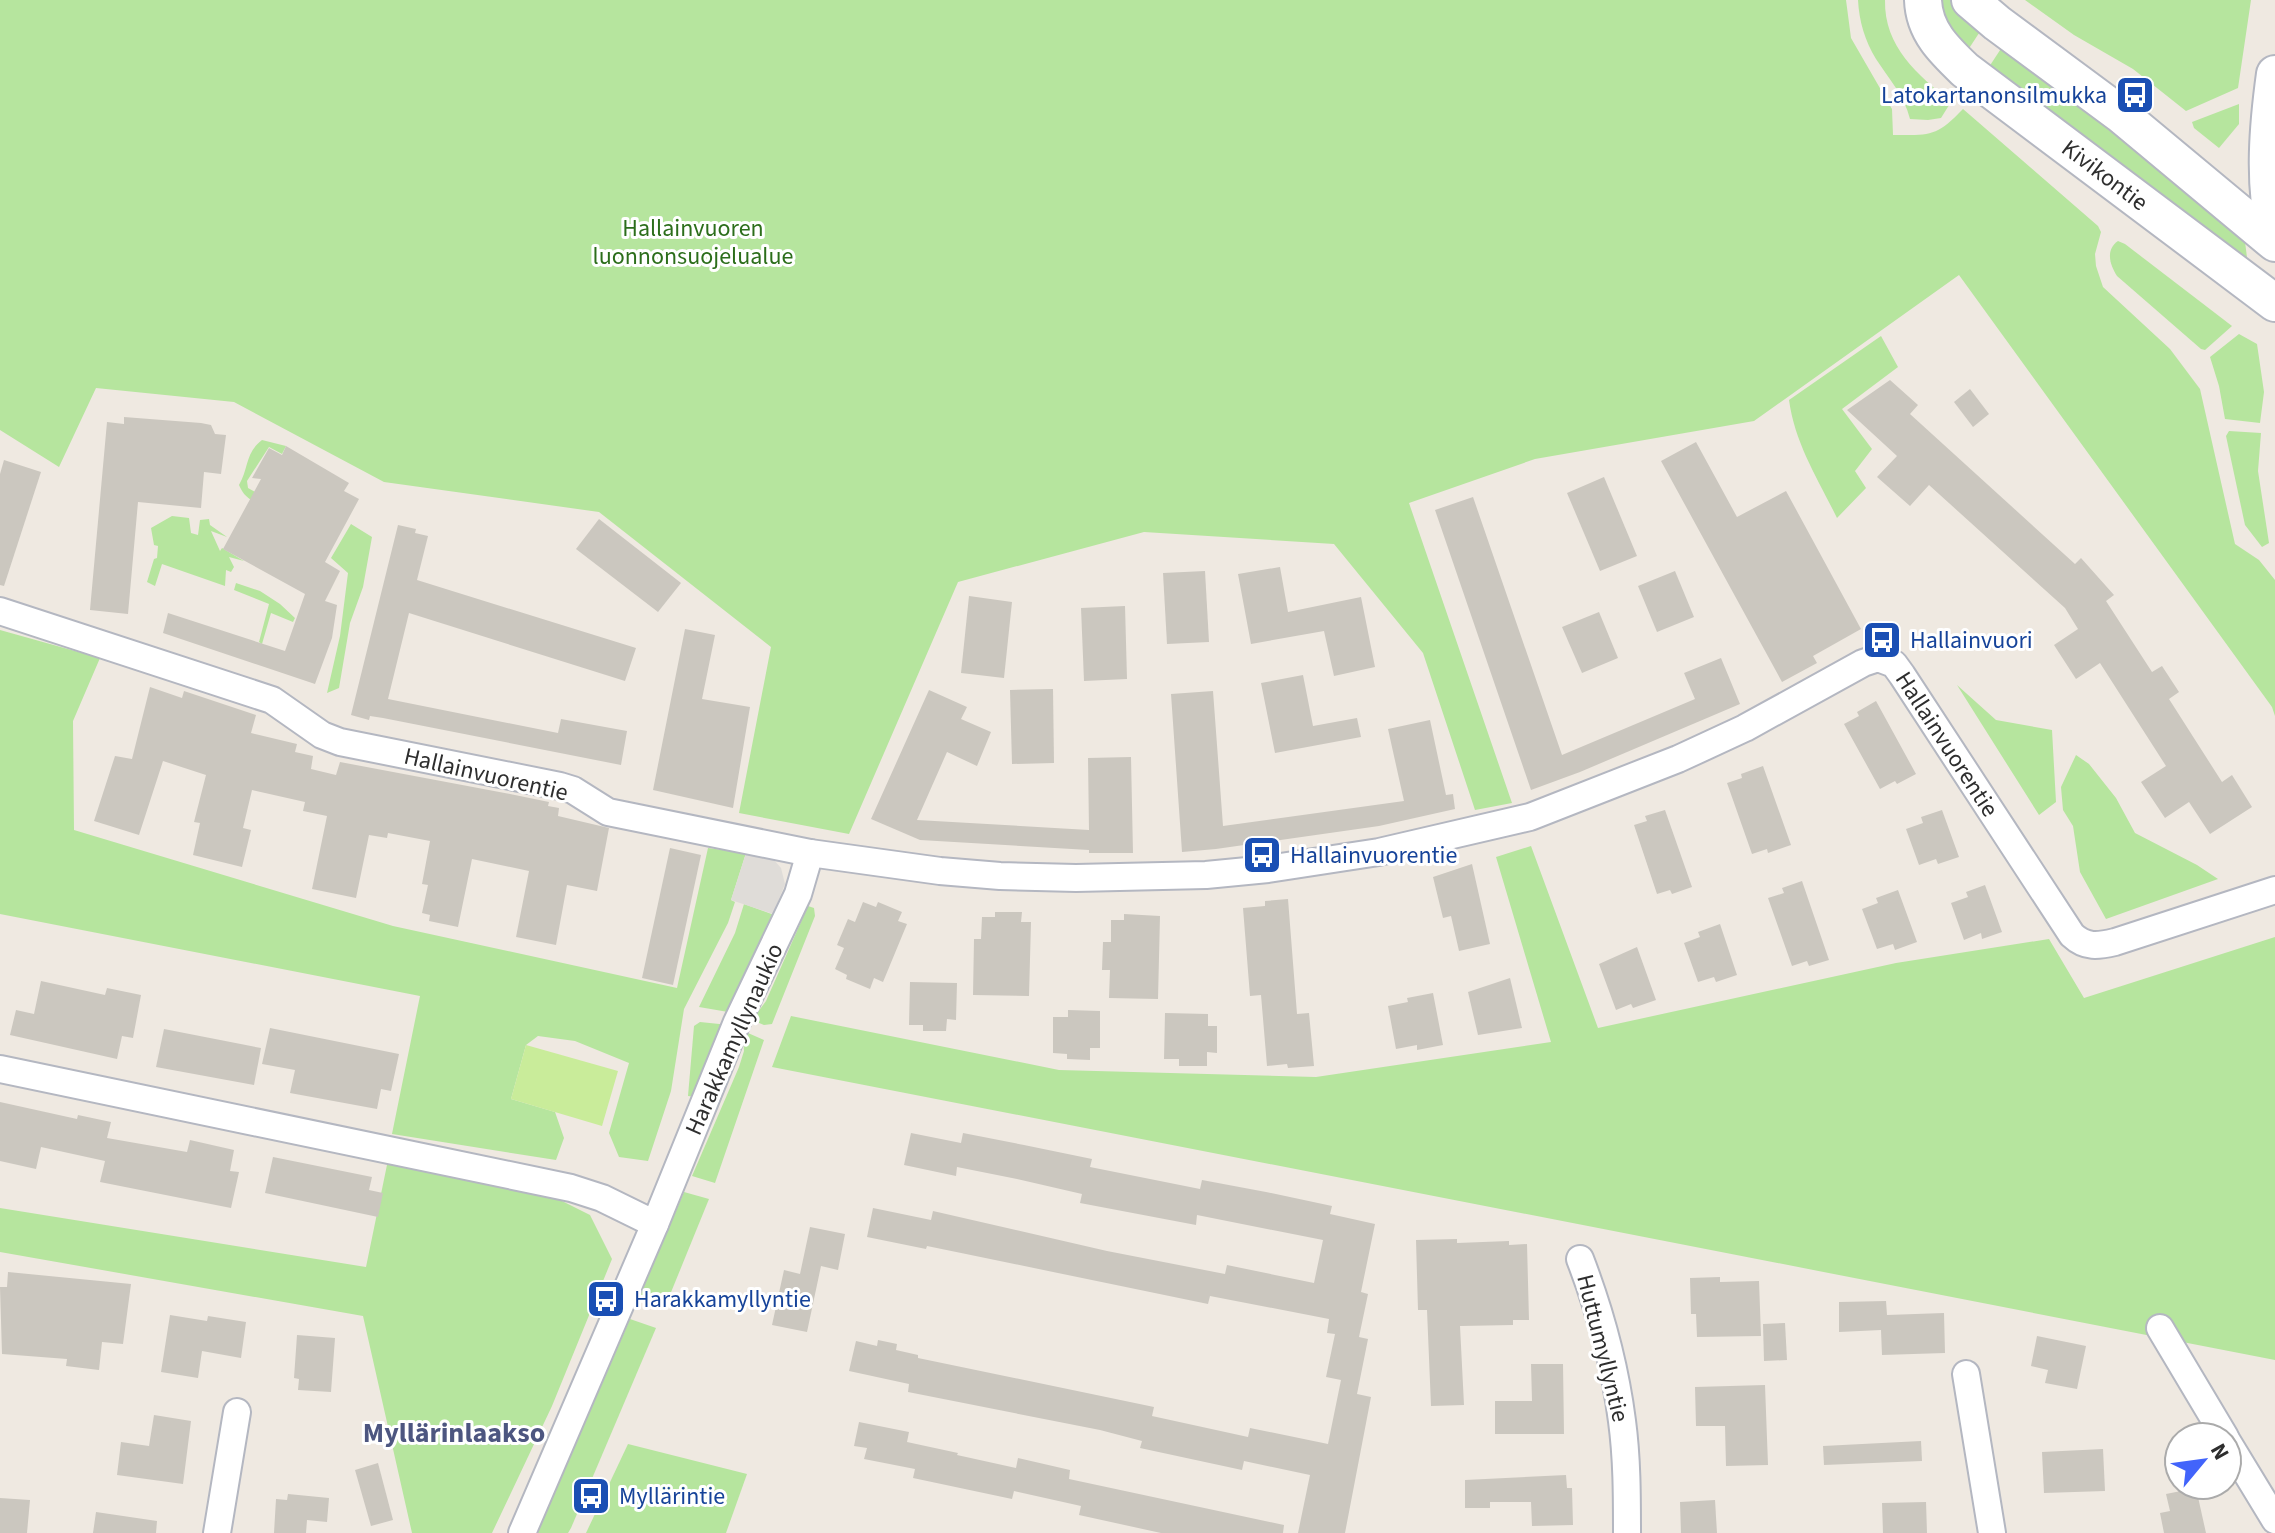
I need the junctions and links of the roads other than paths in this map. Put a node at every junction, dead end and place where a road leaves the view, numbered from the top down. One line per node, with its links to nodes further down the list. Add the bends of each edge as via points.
1 (1923, 0): 6 (street, Kivikontie, via 1937,44 1965,70)
2 (1970, 0): 5 (street, via 2120,114)
3 (2275, 74): 4 (street, via 2269,155)
4 (2275, 233)
5 (2275, 243)
6 (2275, 303)
7 (0, 611): 8 (street, Hallainvuorentie, via 272,700 340,742 560,786 615,814)
8 (810, 853): 9 (street, Hallainvuorentie, via 940,871 1076,878 1206,875 1379,852 1530,817 1629,781 1878,658 1894,664 1902,675 2081,943 2115,942); 11 (street, Harakkamyllynaukio, via 798,894 737,1022)
9 (2275, 890)
10 (0, 1069): 11 (street, via 571,1188)
11 (655, 1224): 20 (street)
12 (1580, 1259): 21 (street, Huttumyllyntie, via 1611,1358 1623,1422)
13 (2160, 1328): 16 (street)
14 (1966, 1374): 22 (street)
15 (237, 1412): 19 (street)
16 (2215, 1421)
17 (2243, 1467): 18 (street)
18 (2275, 1520)
19 (217, 1533)
20 (522, 1533)
21 (1627, 1533)
22 (1992, 1533)

